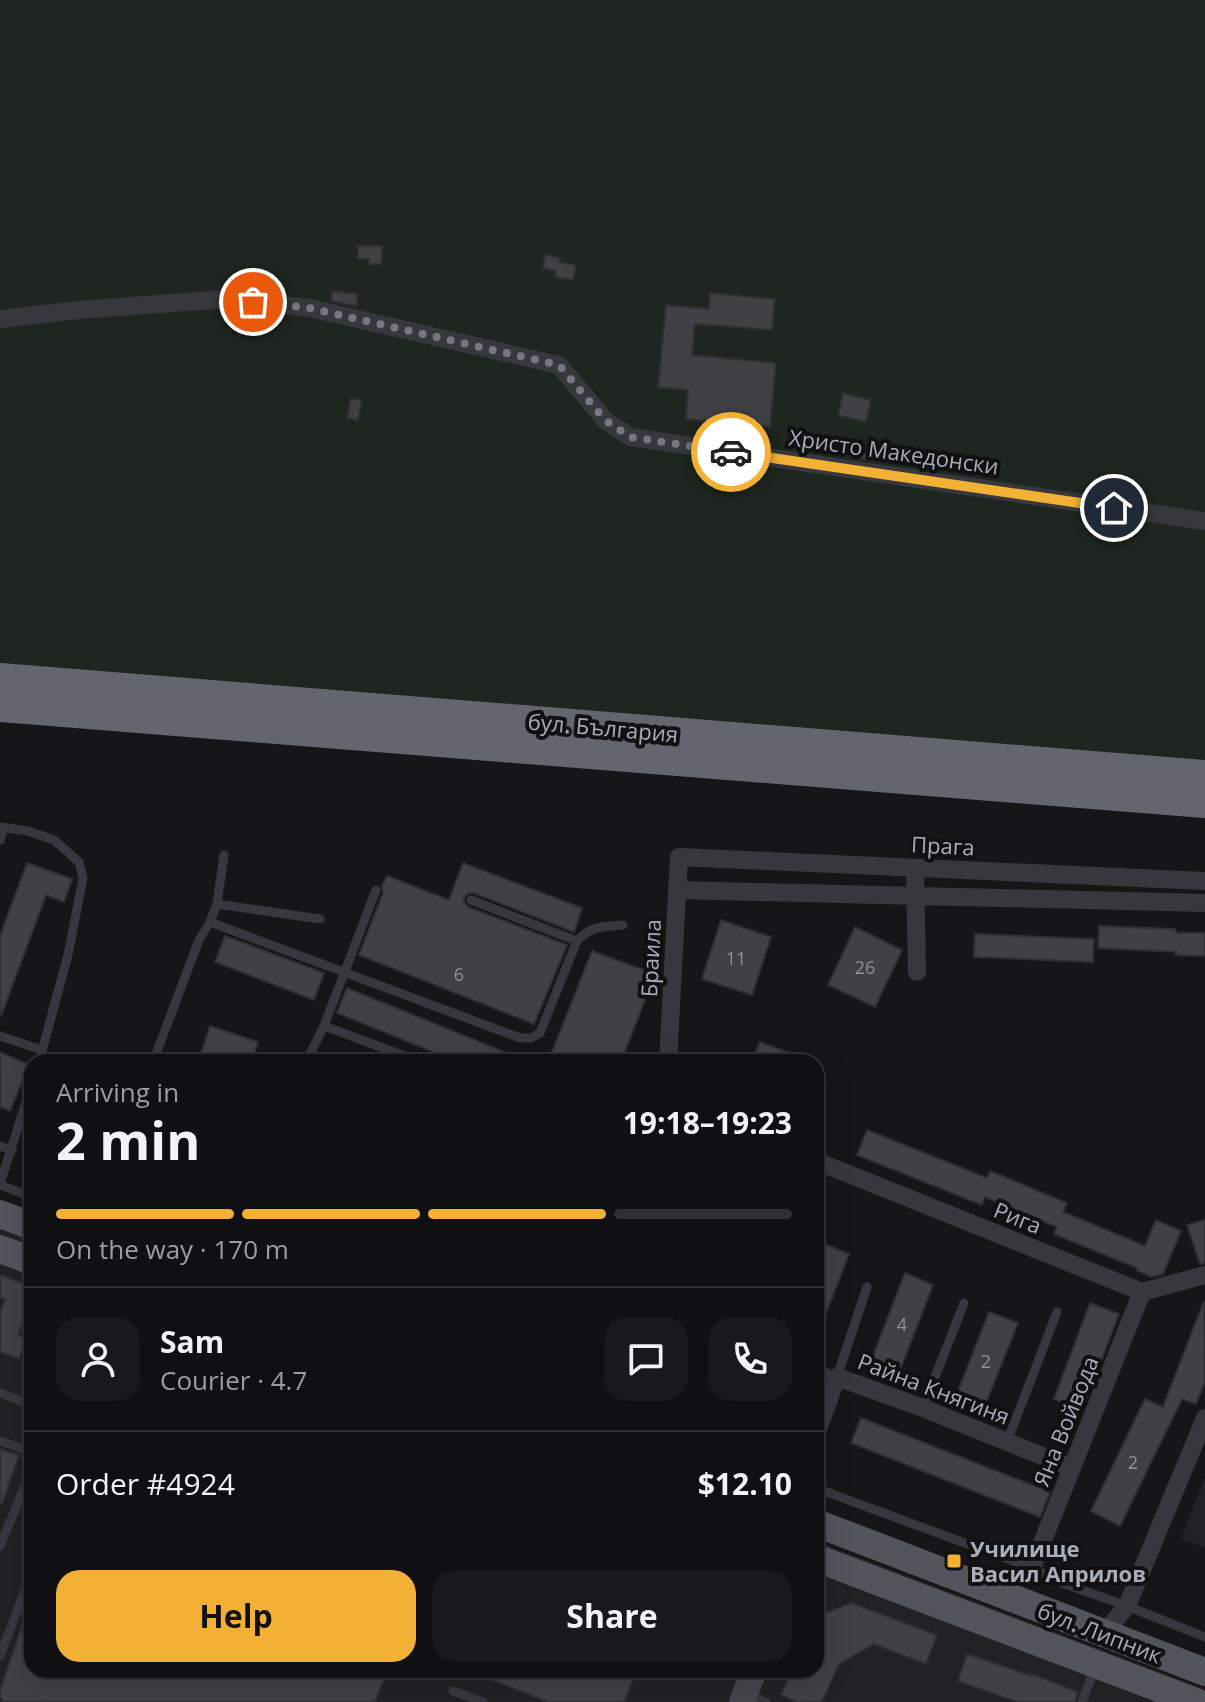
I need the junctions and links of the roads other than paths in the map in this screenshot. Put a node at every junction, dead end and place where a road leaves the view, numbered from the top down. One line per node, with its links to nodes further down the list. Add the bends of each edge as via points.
1 (0, 319): 2 (street, Христо Македонски, via 225,299 309,308 559,365 605,420 630,437)
2 (1205, 521)
3 (2, 700): 4 (highway, бул. България); 5 (highway, бул. България)
4 (1205, 776)
5 (1205, 802)
6 (2, 828): 7 (lane); 26 (lane, via 54,840 79,862 83,878)
7 (0, 840)
8 (224, 855): 17 (lane)
9 (679, 857): 10 (street, Прага); 13 (street, Браила)
10 (915, 868): 11 (street, Прага); 14 (street)
11 (1205, 881)
12 (376, 890): 23 (lane)
13 (677, 890): 14 (street); 31 (street, Браила)
14 (914, 896): 16 (street); 22 (street)
15 (471, 900): 21 (lane)
16 (1205, 903)
17 (217, 904): 18 (lane); 19 (lane)
18 (320, 919)
19 (210, 922): 23 (lane); 28 (lane)
20 (623, 925): 21 (lane, via 594,927)
21 (577, 941): 23 (lane, via 546,1022 531,1038)
22 (917, 972)
23 (344, 974): 24 (lane)
24 (324, 1026): 29 (lane); 30 (lane)
25 (0, 1036): 26 (lane)
26 (42, 1050): 27 (lane)
27 (41, 1054)
28 (156, 1054)
29 (310, 1054)
30 (399, 1054)
31 (668, 1054)
32 (24, 1110): 34 (lane)
33 (0, 1146): 34 (lane)
34 (12, 1150): 36 (lane)
35 (824, 1164): 44 (street, Рига)
36 (0, 1184): 37 (lane)
37 (24, 1194)
38 (0, 1214): 39 (main road)
39 (24, 1223)
40 (0, 1249): 41 (main road)
41 (24, 1258)
42 (1205, 1275): 44 (street)
43 (867, 1287): 48 (lane)
44 (1142, 1292): 57 (street, Яна Войвода)
45 (964, 1303): 51 (lane)
46 (1057, 1312): 55 (lane)
47 (824, 1371): 48 (lane)
48 (837, 1377): 51 (street, Райна Княгиня); 52 (street, Райна Княгиня)
49 (0, 1393): 50 (lane)
50 (24, 1402)
51 (923, 1408): 55 (street, Райна Княгиня)
52 (824, 1413)
53 (1205, 1418): 65 (street)
54 (0, 1441): 56 (lane)
55 (1007, 1442): 57 (street, Райна Княгиня)
56 (24, 1449)
57 (1072, 1468): 63 (street, Яна Войвода)
58 (24, 1488): 61 (lane)
59 (824, 1491): 63 (lane)
60 (824, 1526): 66 (main road, бул. Липник)
61 (0, 1546)
62 (824, 1561): 69 (main road, бул. Липник)
63 (1032, 1568): 65 (lane)
64 (24, 1593): 68 (lane)
65 (1127, 1606): 66 (street); 67 (lane)
66 (1104, 1633): 70 (main road, бул. Липник)
67 (1205, 1637)
68 (0, 1656)
69 (1097, 1664): 73 (lane); 74 (main road, бул. Липник)
70 (1205, 1672)
71 (453, 1691): 72 (lane)
72 (483, 1702)
73 (1082, 1702)
74 (1196, 1702)

